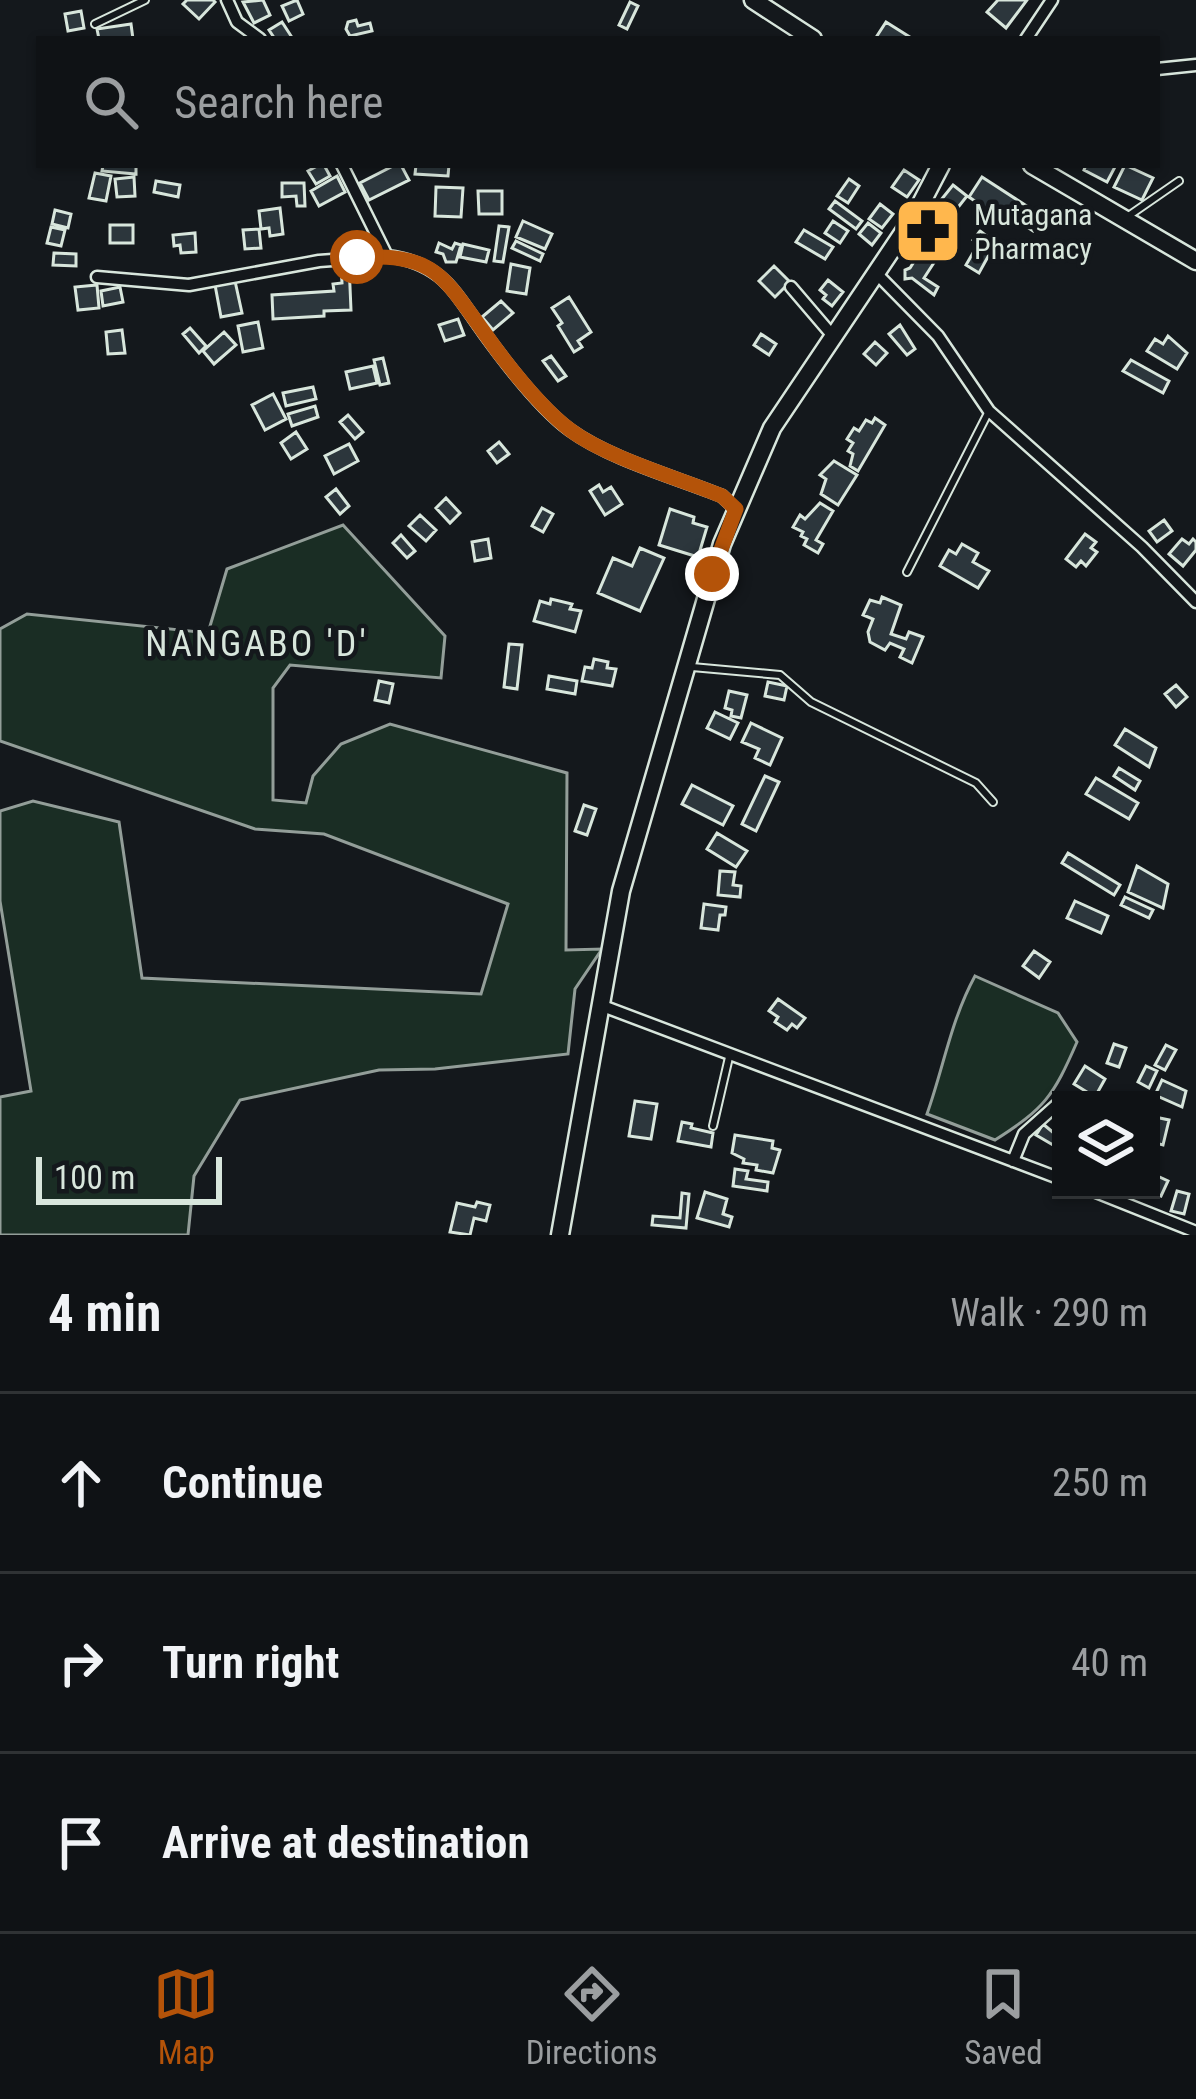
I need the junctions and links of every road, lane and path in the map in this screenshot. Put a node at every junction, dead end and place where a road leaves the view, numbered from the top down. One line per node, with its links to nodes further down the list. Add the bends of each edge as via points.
1 (146, 0): 5 (lane)
2 (226, 0): 6 (street, via 236,22)
3 (753, 0): 7 (street)
4 (1052, 0): 8 (street)
5 (95, 24)
6 (256, 36)
7 (808, 36)
8 (1028, 36)
9 (1196, 65): 10 (street)
10 (1160, 69)
11 (343, 168): 16 (street)
12 (939, 168): 18 (street)
13 (1037, 168): 15 (street)
14 (1179, 181): 15 (lane)
15 (1125, 218): 17 (street)
16 (387, 256): 19 (street, via 189,285); 23 (street, via 445,279 569,429)
17 (1196, 261)
18 (876, 273): 21 (street); 22 (street, via 938,336)
19 (97, 277)
20 (791, 287): 21 (street)
21 (832, 335): 23 (street, via 772,428)
22 (989, 411): 24 (lane); 25 (street)
23 (736, 509): 26 (street)
24 (908, 572)
25 (1196, 602)
26 (687, 666): 27 (lane, via 780,675 811,702 976,783); 28 (street, via 621,890)
27 (993, 802)
28 (600, 1005): 29 (street); 36 (street)
29 (730, 1052): 31 (lane); 32 (street)
30 (1052, 1110): 32 (street, via 1024,1134)
31 (713, 1126)
32 (1013, 1161): 33 (street)
33 (1052, 1176)
34 (1114, 1199): 35 (street)
35 (1196, 1232)
36 (560, 1235)

